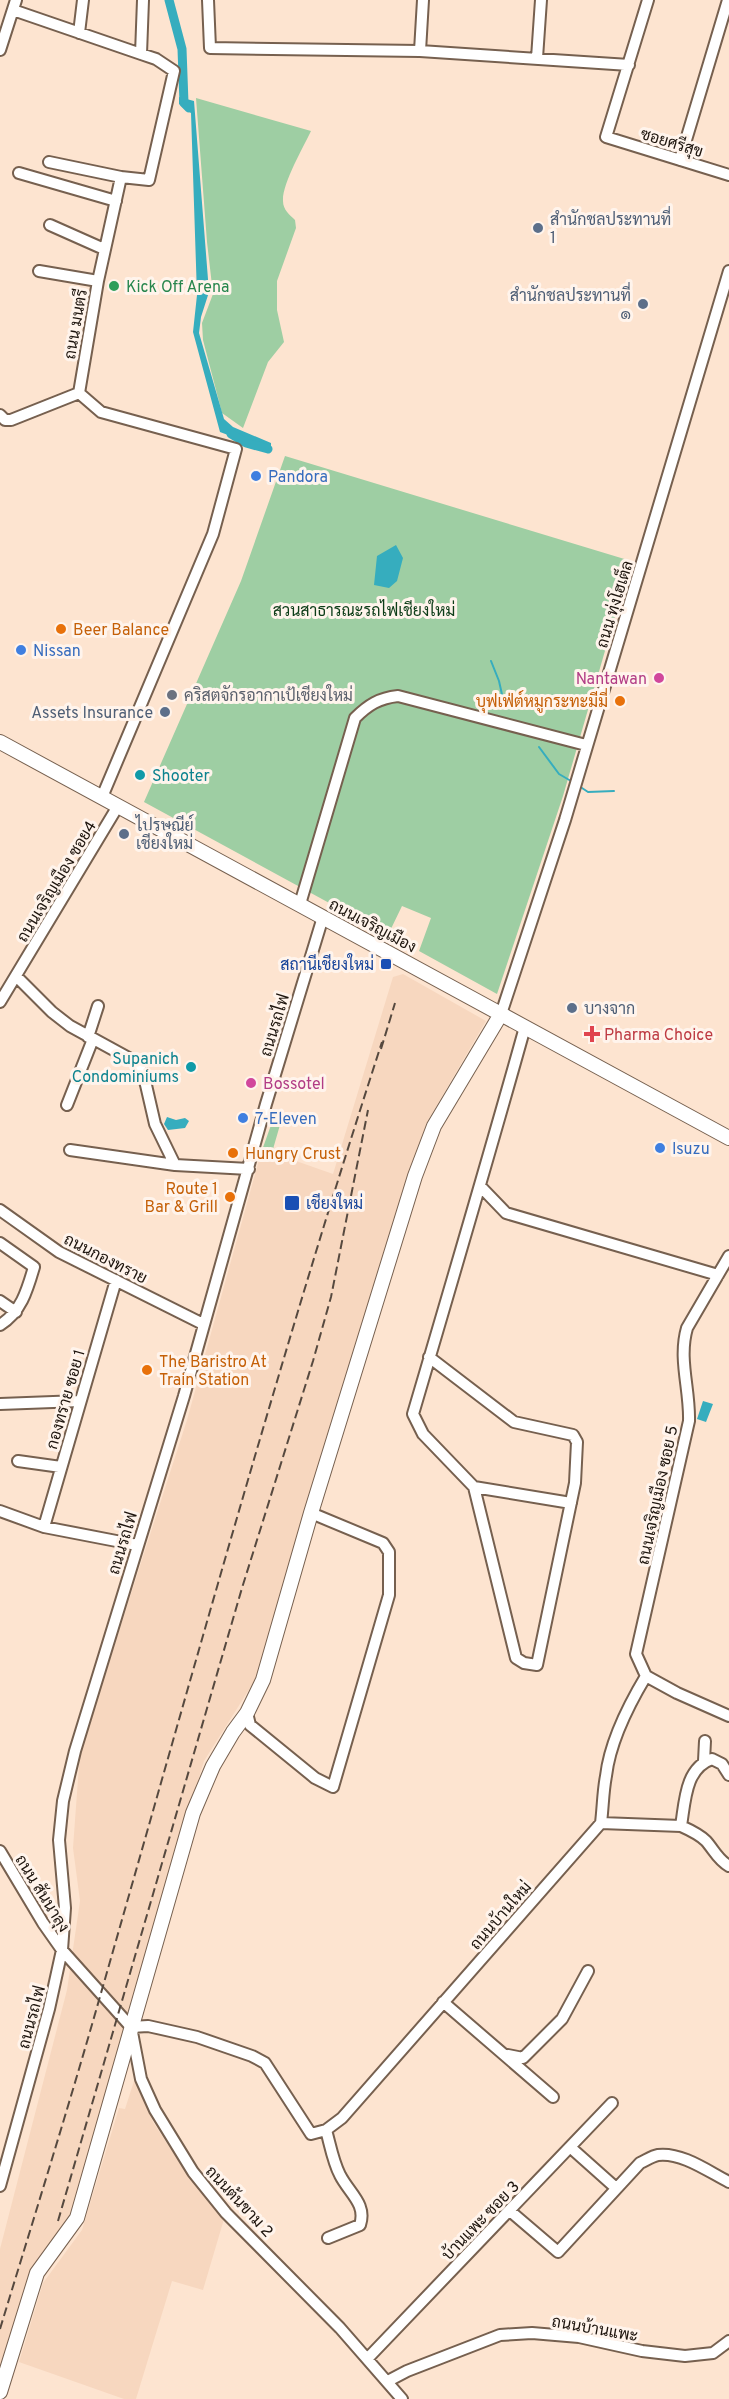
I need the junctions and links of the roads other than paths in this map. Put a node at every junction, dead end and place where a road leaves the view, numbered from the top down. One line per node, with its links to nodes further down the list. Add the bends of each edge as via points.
1 (82, 0): 9 (street)
2 (143, 0): 12 (street)
3 (208, 0): 11 (street, via 210,48)
4 (423, 0): 11 (street)
5 (541, 0): 13 (street)
6 (648, 0): 14 (street)
7 (728, 0): 15 (street)
8 (14, 5): 9 (street); 10 (street)
9 (80, 33): 12 (street)
10 (0, 50)
11 (420, 51): 13 (street)
12 (141, 54): 19 (street, via 174,71 149,180)
13 (537, 58): 14 (street)
14 (629, 65): 15 (street, ซอยศรีสุข, via 606,137)
15 (680, 160): 18 (street, ซอยศรีสุข)
16 (49, 162): 19 (street)
17 (19, 173): 20 (street)
18 (729, 175)
19 (121, 177): 20 (street, ถนน มนตรี)
20 (116, 201): 22 (street, ถนน มนตรี)
21 (50, 225): 22 (street)
22 (104, 249): 25 (street, ถนน มนตรี)
23 (39, 271): 25 (street)
24 (729, 271): 29 (street, ถนน ทุ่งโฮเต็ล)
25 (98, 281): 26 (street, ถนน มนตรี)
26 (79, 393): 27 (street, via 11,420); 30 (street, via 101,412 236,449 213,534)
27 (0, 415)
28 (0, 742): 30 (main road, ถนนเจริญเมือง)
29 (586, 745): 32 (street, via 398,696 368,705 354,718); 38 (street, ถนน ทุ่งโฮเต็ล)
30 (102, 797): 31 (main road, ถนนเจริญเมือง)
31 (118, 806): 32 (main road, ถนนเจริญเมือง); 34 (street, ถนนเจริญเมือง ซอย4)
32 (300, 904): 33 (main road, ถนนเจริญเมือง)
33 (323, 917): 36 (main road, ถนนเจริญเมือง); 46 (street, ถนนรถไฟ)
34 (16, 976): 35 (street, ถนนเจริญเมือง ซอย4); 41 (street, via 52,1012)
35 (0, 1002)
36 (483, 1003): 38 (main road, ถนนเจริญเมือง); 40 (main road)
37 (98, 1006): 41 (street)
38 (501, 1014): 39 (main road, ถนนเจริญเมือง); 40 (main road)
39 (523, 1025): 40 (main road); 43 (main road, ถนนเจริญเมือง); 47 (street)
40 (491, 1030): 65 (main road, via 434,1126 415,1176)
41 (91, 1038): 42 (street); 45 (street, via 122,1053 142,1071 155,1124)
42 (67, 1105)
43 (729, 1137)
44 (70, 1150): 45 (street)
45 (175, 1165): 46 (street)
46 (249, 1169): 55 (street, ถนนรถไฟ)
47 (481, 1186): 51 (street, via 506,1213); 57 (street)
48 (0, 1210): 52 (street, ถนนกองทราย, via 59,1252)
49 (0, 1244): 54 (street, via 34,1268)
50 (729, 1256): 51 (street, ถนนเจริญเมือง ซอย 5)
51 (718, 1275): 68 (street, ถนนเจริญเมือง ซอย 5, via 684,1340 689,1421 636,1654)
52 (116, 1280): 55 (street, ถนนกองทราย); 58 (street, กองทราย ซอย 1)
53 (0, 1301): 54 (street)
54 (16, 1312): 56 (street)
55 (203, 1324): 67 (street, ถนนรถไฟ)
56 (0, 1325)
57 (429, 1357): 62 (street, via 413,1414 423,1434); 63 (street, via 513,1422 573,1435 577,1442)
58 (80, 1401): 59 (street); 61 (street, กองทราย ซอย 1)
59 (0, 1404)
60 (18, 1461): 61 (street)
61 (61, 1467): 66 (street, กองทราย ซอย 1)
62 (474, 1487): 63 (street); 63 (street, via 516,1658 524,1663 537,1665)
63 (571, 1503)
64 (0, 1511): 66 (street)
65 (311, 1513): 69 (main road, via 269,1663); 69 (street, via 383,1543 390,1552 389,1595 333,1787 315,1778 250,1725)
66 (44, 1527): 67 (street)
67 (137, 1545): 78 (street, ถนนรถไฟ, via 63,1801 59,1840 64,1908)
68 (646, 1676): 70 (street); 74 (street, via 612,1748)
69 (248, 1713): 81 (main road, via 213,1766 193,1813)
70 (729, 1716)
71 (705, 1741): 72 (street)
72 (704, 1761): 73 (street, via 712,1759 722,1764); 75 (street, via 690,1778)
73 (729, 1775)
74 (601, 1823): 75 (street); 80 (street, ถนนบ้านใหม่)
75 (681, 1826): 77 (street, via 706,1841)
76 (0, 1851): 78 (street, ถนน สันนาลุง)
77 (729, 1866)
78 (62, 1950): 81 (street, ถนน สันนาลุง); 88 (street, ถนนรถไฟ)
79 (588, 1971): 82 (street, via 555,2028 523,2058)
80 (443, 2002): 82 (street); 85 (street, ถนนบ้านใหม่, via 342,2118)
81 (130, 2027): 85 (street, ถนนบ้านใหม่, via 148,2026 196,2037 252,2056 265,2063 311,2134); 93 (street, ถนนต้นขาม 2, via 141,2079 193,2172 226,2213); 94 (main road, via 77,2218 37,2273)
82 (506, 2055): 83 (street)
83 (553, 2097)
84 (612, 2103): 86 (street, บ้านแพะ ซอย 3)
85 (326, 2130): 91 (street, via 339,2174 360,2204 363,2217 360,2225)
86 (570, 2147): 89 (street); 90 (street, บ้านแพะ ซอย 3)
87 (729, 2182): 89 (street, via 690,2162 656,2155 640,2163)
88 (0, 2186)
89 (616, 2188): 90 (street, via 558,2252)
90 (510, 2211): 93 (street, บ้านแพะ ซอย 3)
91 (328, 2238)
92 (729, 2341): 93 (street, ถนนบ้านแพะ, via 714,2353 685,2356 579,2337 500,2335 407,2370)
93 (379, 2370): 95 (street, ถนนต้นขาม 2)
94 (0, 2392)
95 (402, 2399)

